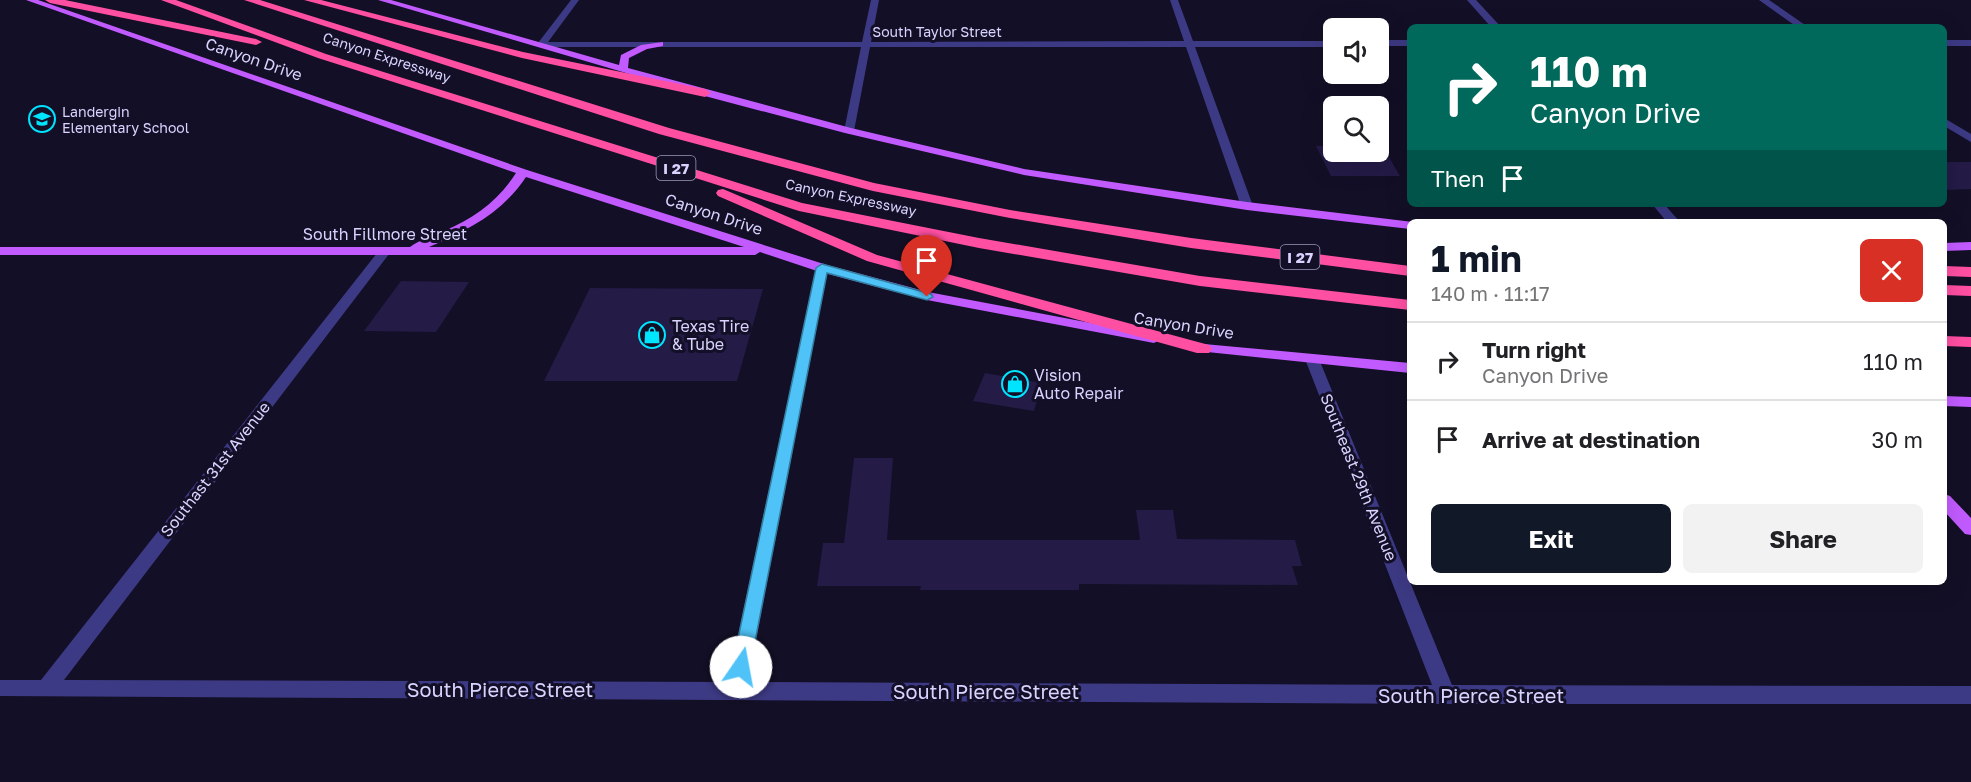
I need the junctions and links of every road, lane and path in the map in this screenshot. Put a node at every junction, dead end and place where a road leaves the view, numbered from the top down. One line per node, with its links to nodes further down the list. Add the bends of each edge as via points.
1 (30, 0): 30 (main road, Canyon Drive)
2 (50, 0): 23 (highway)
3 (166, 0): 23 (highway, Canyon Expressway / I 27)
4 (249, 0): 42 (highway, Canyon Expressway / I 27, via 663,131 873,187 1191,243)
5 (309, 0): 25 (highway, via 522,55)
6 (382, 0): 21 (main road)
7 (575, 0): 21 (street)
8 (875, 0): 22 (street)
9 (1174, 0): 18 (street)
10 (1470, 0): 12 (street)
11 (1763, 0): 13 (street)
12 (1493, 24)
13 (1799, 24)
14 (1407, 43): 20 (street)
15 (1947, 43): 16 (street)
16 (1971, 43)
17 (660, 44): 21 (street, South Taylor Street); 22 (street, South Taylor Street); 24 (main road, via 624,57)
18 (1190, 44): 19 (street, South Taylor Street); 22 (street, South Taylor Street); 31 (street)
19 (1323, 44)
20 (1389, 44)
21 (541, 45): 24 (main road)
22 (866, 45): 27 (street)
23 (322, 56): 29 (highway, Canyon Expressway / I 27)
24 (623, 70): 25 (main road)
25 (705, 93): 27 (main road)
26 (1947, 123): 28 (street)
27 (849, 131): 31 (main road, via 1024,172)
28 (1971, 139)
29 (633, 154): 47 (highway, Canyon Expressway / I 27, via 800,207 979,243 1200,281); 50 (highway, via 872,258)
30 (523, 172): 39 (main road, via 500,205); 40 (main road, Canyon Drive)
31 (1247, 206): 34 (main road)
32 (1661, 207): 33 (street)
33 (1671, 219)
34 (1407, 225)
35 (1971, 246): 36 (main road)
36 (1947, 247)
37 (0, 250): 38 (main road, South Fillmore Street)
38 (385, 251): 39 (main road, South Fillmore Street); 58 (street, Southast 31st Avenue)
39 (411, 251): 40 (main road, South Fillmore Street)
40 (770, 251): 41 (main road, Canyon Drive)
41 (822, 268): 50 (main road, Canyon Drive, via 927,297); 59 (street)
42 (1407, 271)
43 (1947, 272): 44 (highway)
44 (1971, 272)
45 (1947, 291): 46 (highway)
46 (1971, 291)
47 (1407, 305)
48 (1947, 341): 49 (highway)
49 (1971, 342)
50 (1203, 349): 51 (main road, Canyon Drive)
51 (1312, 359): 52 (main road, Canyon Drive); 60 (street, Southeast 29th Avenue)
52 (1407, 368)
53 (1947, 401): 54 (main road)
54 (1971, 402)
55 (1947, 503): 56 (main road)
56 (1971, 529)
57 (0, 688): 58 (street, South Pierce Street)
58 (46, 688): 59 (street, South Pierce Street)
59 (737, 689): 60 (street, South Pierce Street)
60 (1446, 695): 61 (street, South Pierce Street)
61 (1971, 695)

